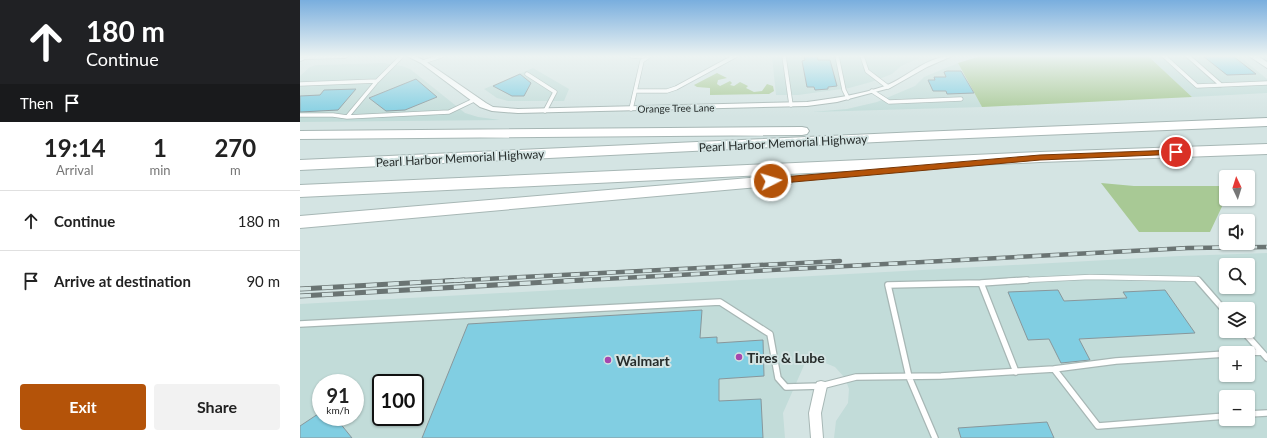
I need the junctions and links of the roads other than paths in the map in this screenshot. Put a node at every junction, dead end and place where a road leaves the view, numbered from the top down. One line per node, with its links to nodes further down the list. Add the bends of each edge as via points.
1 (382, 76): 12 (lane)
2 (442, 76): 21 (street, Orange Tree Lane)
3 (531, 76): 24 (lane, via 555,92)
4 (639, 76): 17 (lane)
5 (697, 76): 17 (lane, via 676,88)
6 (787, 76): 22 (lane)
7 (841, 76): 19 (lane)
8 (874, 76): 16 (lane)
9 (907, 76): 16 (street, Orange Tree Lane)
10 (1186, 76): 15 (lane, via 1197,86)
11 (1212, 76): 15 (lane)
12 (377, 81): 14 (lane); 26 (lane)
13 (1267, 83): 15 (lane)
14 (300, 84)
15 (1222, 85)
16 (888, 87): 18 (street, Orange Tree Lane)
17 (636, 91): 23 (lane)
18 (872, 91): 19 (street, Orange Tree Lane); 20 (lane, via 889,102)
19 (848, 98): 22 (street, Orange Tree Lane)
20 (961, 99)
21 (474, 100): 24 (street, Orange Tree Lane, via 492,109); 26 (lane, via 449,112)
22 (791, 105): 23 (street, Orange Tree Lane)
23 (631, 109): 24 (street, Orange Tree Lane)
24 (545, 111)
25 (300, 115): 26 (lane)
26 (347, 117)
27 (1267, 122): 29 (highway, Pearl Harbor Memorial Highway)
28 (300, 135): 29 (highway, via 830,131)
29 (918, 136): 32 (highway, Pearl Harbor Memorial Highway)
30 (1267, 149): 31 (highway, Pearl Harbor Memorial Highway)
31 (1040, 157): 33 (highway, Pearl Harbor Memorial Highway); 34 (highway)
32 (300, 165)
33 (300, 191)
34 (300, 222)
35 (981, 283): 36 (lane, via 1090,277 1197,279); 44 (lane); 45 (lane, via 888,285)
36 (1219, 304)
37 (300, 324): 46 (lane, via 720,302 770,334 778,378 786,387)
38 (1249, 338): 40 (lane)
39 (1255, 352): 40 (lane)
40 (1261, 352): 42 (lane)
41 (1219, 354): 43 (lane, via 1116,361)
42 (1267, 358)
43 (1054, 369): 44 (lane); 49 (lane, via 1098,426)
44 (1016, 372): 45 (lane)
45 (909, 377): 46 (lane, via 856,378); 51 (lane)
46 (821, 386): 50 (street, via 815,413)
47 (1267, 413): 48 (lane)
48 (1255, 414)
49 (1219, 417)
50 (817, 438)
51 (935, 438)

